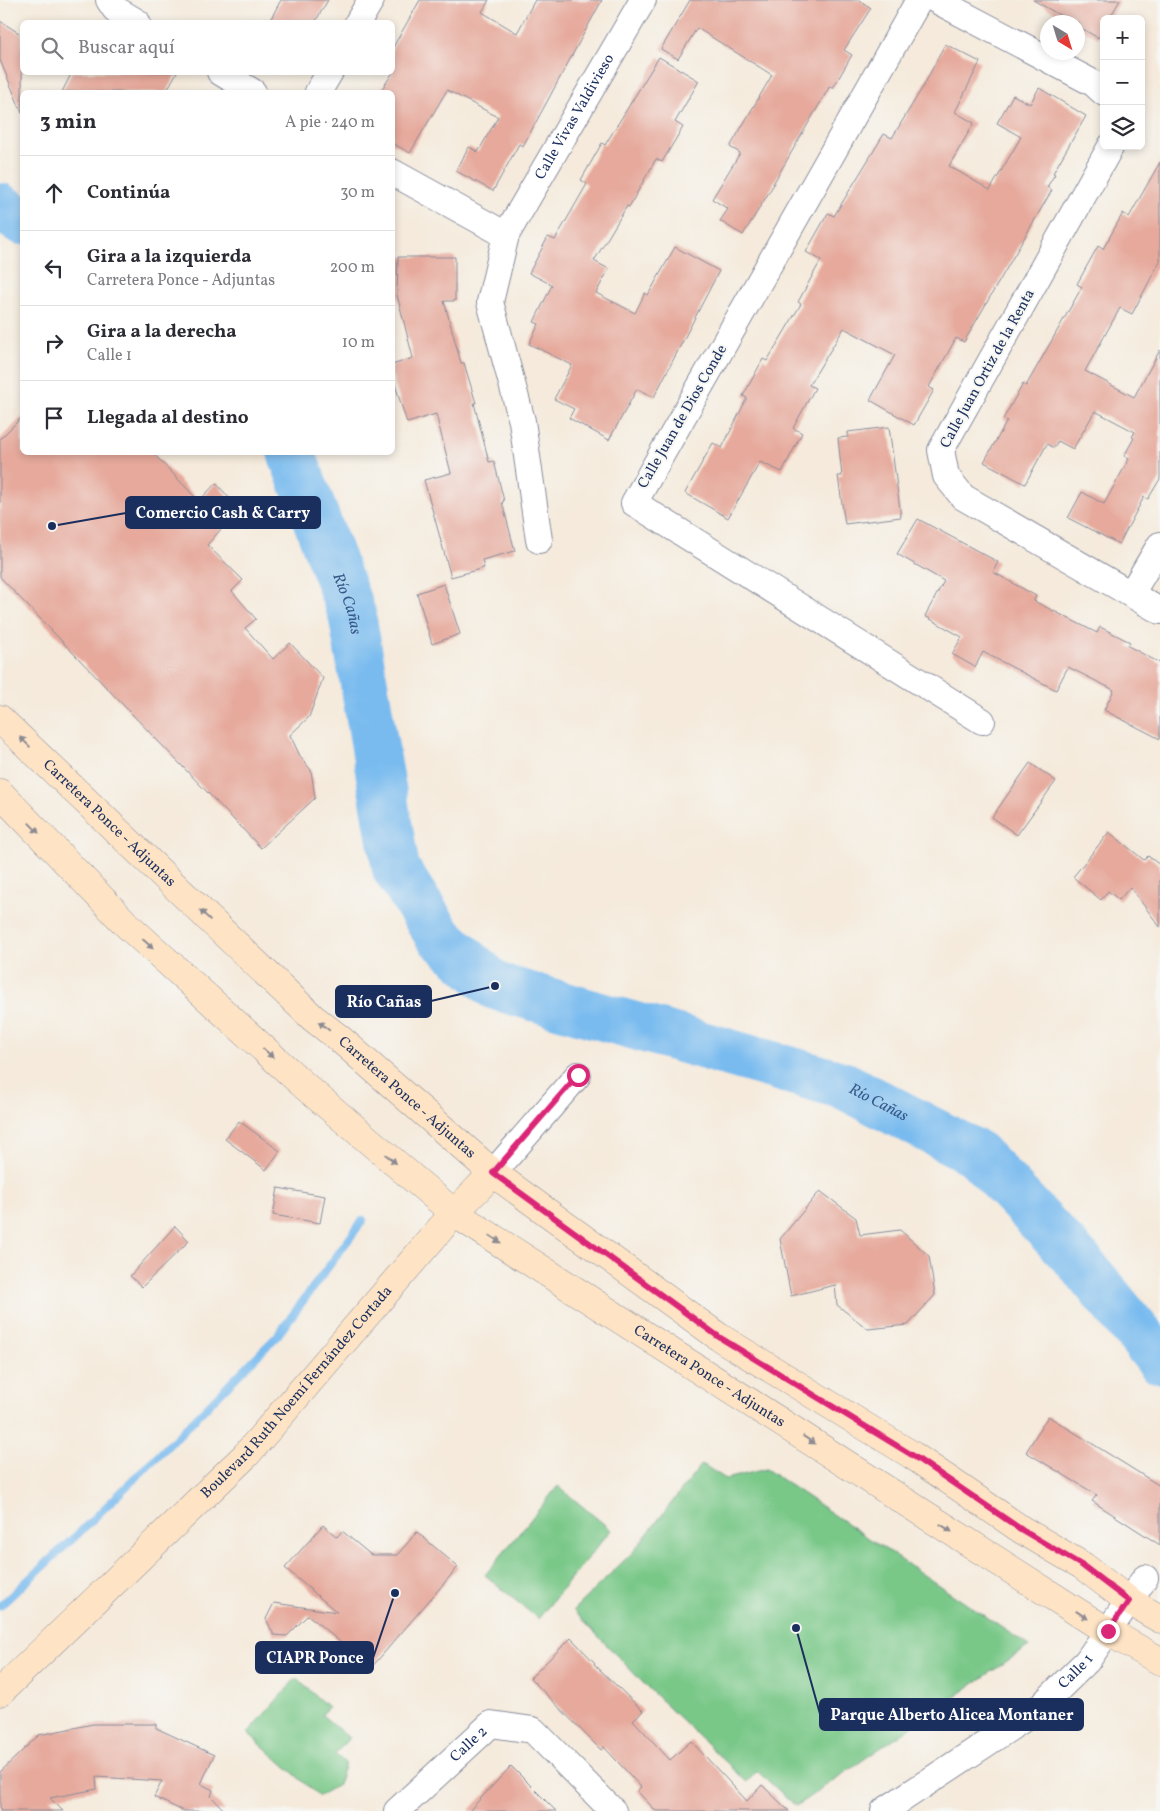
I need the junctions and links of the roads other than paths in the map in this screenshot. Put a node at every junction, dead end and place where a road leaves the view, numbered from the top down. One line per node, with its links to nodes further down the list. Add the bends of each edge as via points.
1 (109, 0): 6 (street, via 115,9)
2 (371, 0): 7 (street)
3 (642, 0): 15 (street, Calle Vivas Valdivieso)
4 (919, 0): 21 (street, Calle Juan de Dios Conde, via 634,503)
5 (936, 0): 10 (street)
6 (134, 20)
7 (359, 20)
8 (225, 75): 11 (street)
9 (328, 75): 12 (street)
10 (1100, 89)
11 (250, 90)
12 (319, 90)
13 (1109, 150): 18 (street, Calle Juan Ortiz de la Renta, via 940,450 946,476 963,497)
14 (395, 174): 15 (street)
15 (506, 235): 16 (street, Calle Vivas Valdivieso, via 490,302 522,420)
16 (539, 540)
17 (1160, 545): 18 (street)
18 (1131, 594): 19 (street, Calle Juan Ortiz de la Renta)
19 (1160, 611)
20 (0, 719): 24 (street, Carretera Ponce - Adjuntas, one-way to 20, via 314,1018)
21 (982, 721)
22 (0, 793): 25 (street, Carretera Ponce - Adjuntas, one-way to 25, via 127,925 307,1088)
23 (578, 1075): 24 (street, Boulevard Ruth Noemí Fernández Cortada)
24 (493, 1173): 25 (street, Boulevard Ruth Noemí Fernández Cortada); 27 (street, Carretera Ponce - Adjuntas, via 719,1337 912,1455 1022,1530 1083,1566)
25 (454, 1212): 29 (street, Carretera Ponce - Adjuntas, one-way to 29); 31 (street, Boulevard Ruth Noemí Fernández Cortada, via 246,1455)
26 (1145, 1578): 27 (street, Calle 1)
27 (1129, 1601): 28 (street, Carretera Ponce - Adjuntas); 29 (street, Calle 1)
28 (1160, 1619)
29 (1108, 1631): 30 (street, Carretera Ponce - Adjuntas); 34 (street, Calle 1, via 1087,1661 1037,1710)
30 (1160, 1661)
31 (0, 1692)
32 (398, 1811): 33 (street, Calle 2, via 490,1724 533,1730)
33 (613, 1811)
34 (884, 1811)

